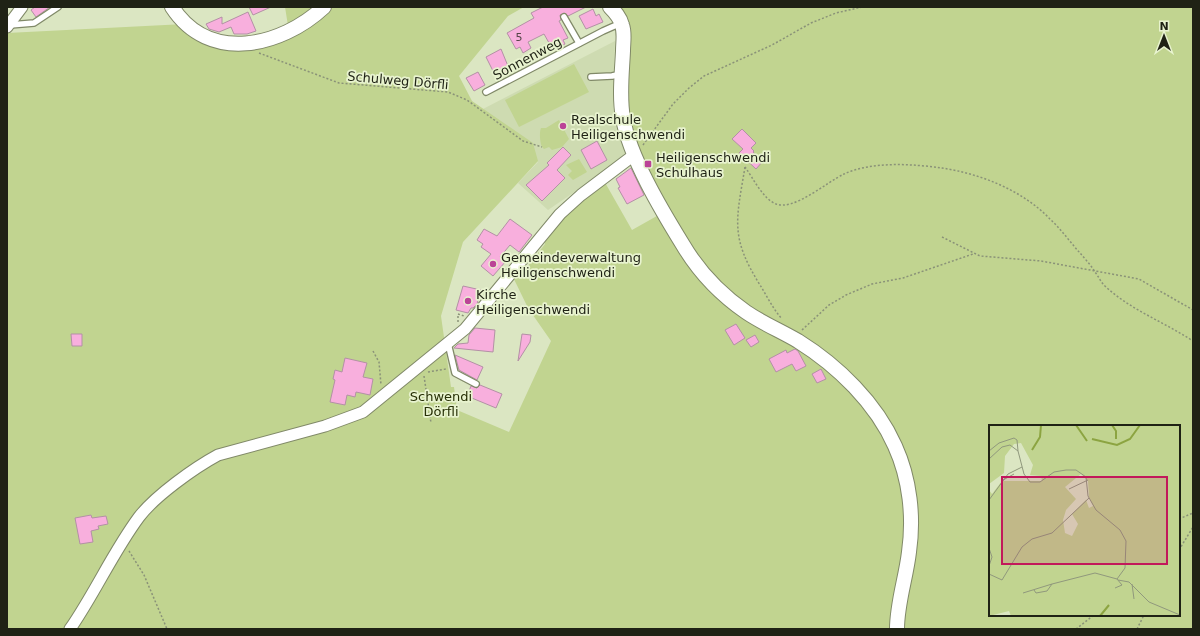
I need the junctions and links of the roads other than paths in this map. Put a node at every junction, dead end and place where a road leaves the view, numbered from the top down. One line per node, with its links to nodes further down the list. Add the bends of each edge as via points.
1 (22, 7): 8 (street)
2 (58, 7): 8 (lane, via 34,23)
3 (172, 7): 4 (street, via 185,24 206,39 221,43 247,43 289,32)
4 (324, 7)
5 (610, 7): 7 (street)
6 (564, 17): 9 (lane, Sonnenweg)
7 (622, 23): 9 (lane, Sonnenweg); 10 (street)
8 (8, 26)
9 (579, 43): 12 (lane, Sonnenweg)
10 (622, 74): 11 (lane); 13 (street, via 623,118)
11 (590, 77)
12 (486, 92)
13 (633, 153): 14 (street, via 560,214 471,322); 17 (street, via 682,245 710,282 745,312 797,341 831,366 856,390 891,438 903,468 911,508 910,552 898,611)
14 (448, 343): 15 (lane, via 455,373); 16 (street, via 363,412 211,458 146,510)
15 (476, 384)
16 (70, 629)
17 (897, 629)

